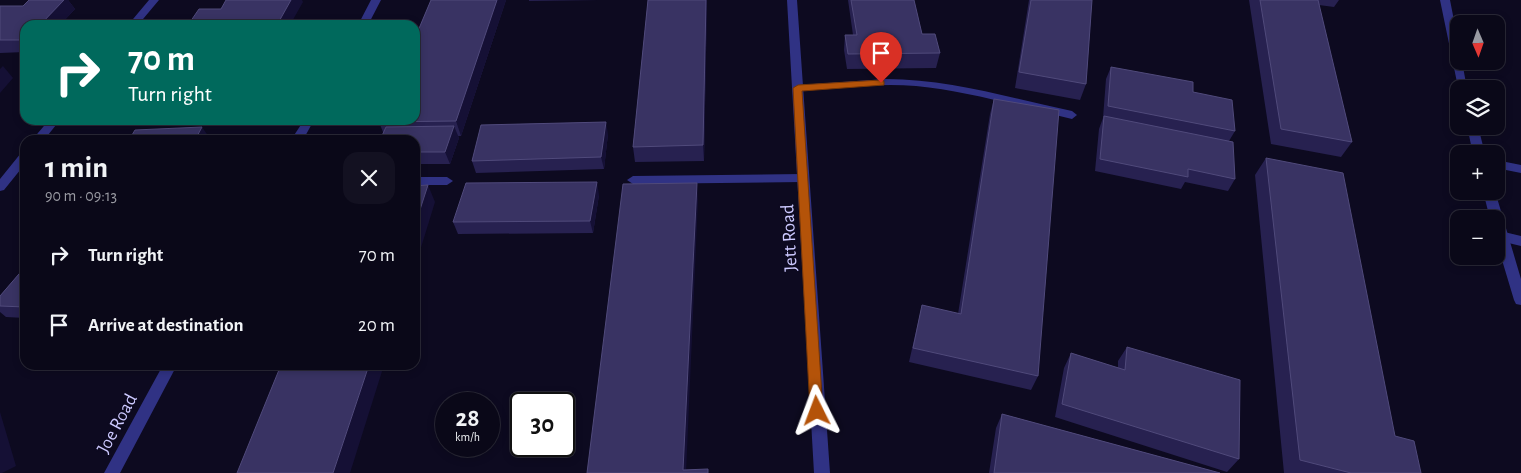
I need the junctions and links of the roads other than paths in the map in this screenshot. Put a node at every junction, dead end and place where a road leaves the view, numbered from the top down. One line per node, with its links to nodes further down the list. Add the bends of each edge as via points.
1 (154, 0): 5 (street)
2 (376, 0): 6 (street)
3 (792, 0): 8 (street, Jett Road)
4 (1445, 0): 7 (street)
5 (137, 20)
6 (366, 20)
7 (1460, 80)
8 (798, 88): 9 (street, via 913,83 942,86); 15 (street, Jett Road)
9 (1072, 115)
10 (51, 125): 11 (street)
11 (42, 135)
12 (20, 162): 19 (street)
13 (1505, 166): 14 (street)
14 (1521, 169)
15 (803, 178): 16 (street); 26 (street, Jett Road)
16 (633, 180)
17 (420, 181): 18 (street)
18 (447, 181)
19 (0, 187)
20 (1505, 237): 21 (street)
21 (1521, 241)
22 (1505, 251): 23 (street)
23 (1521, 300)
24 (167, 370): 25 (street, Joe Road)
25 (112, 473)
26 (822, 473)

